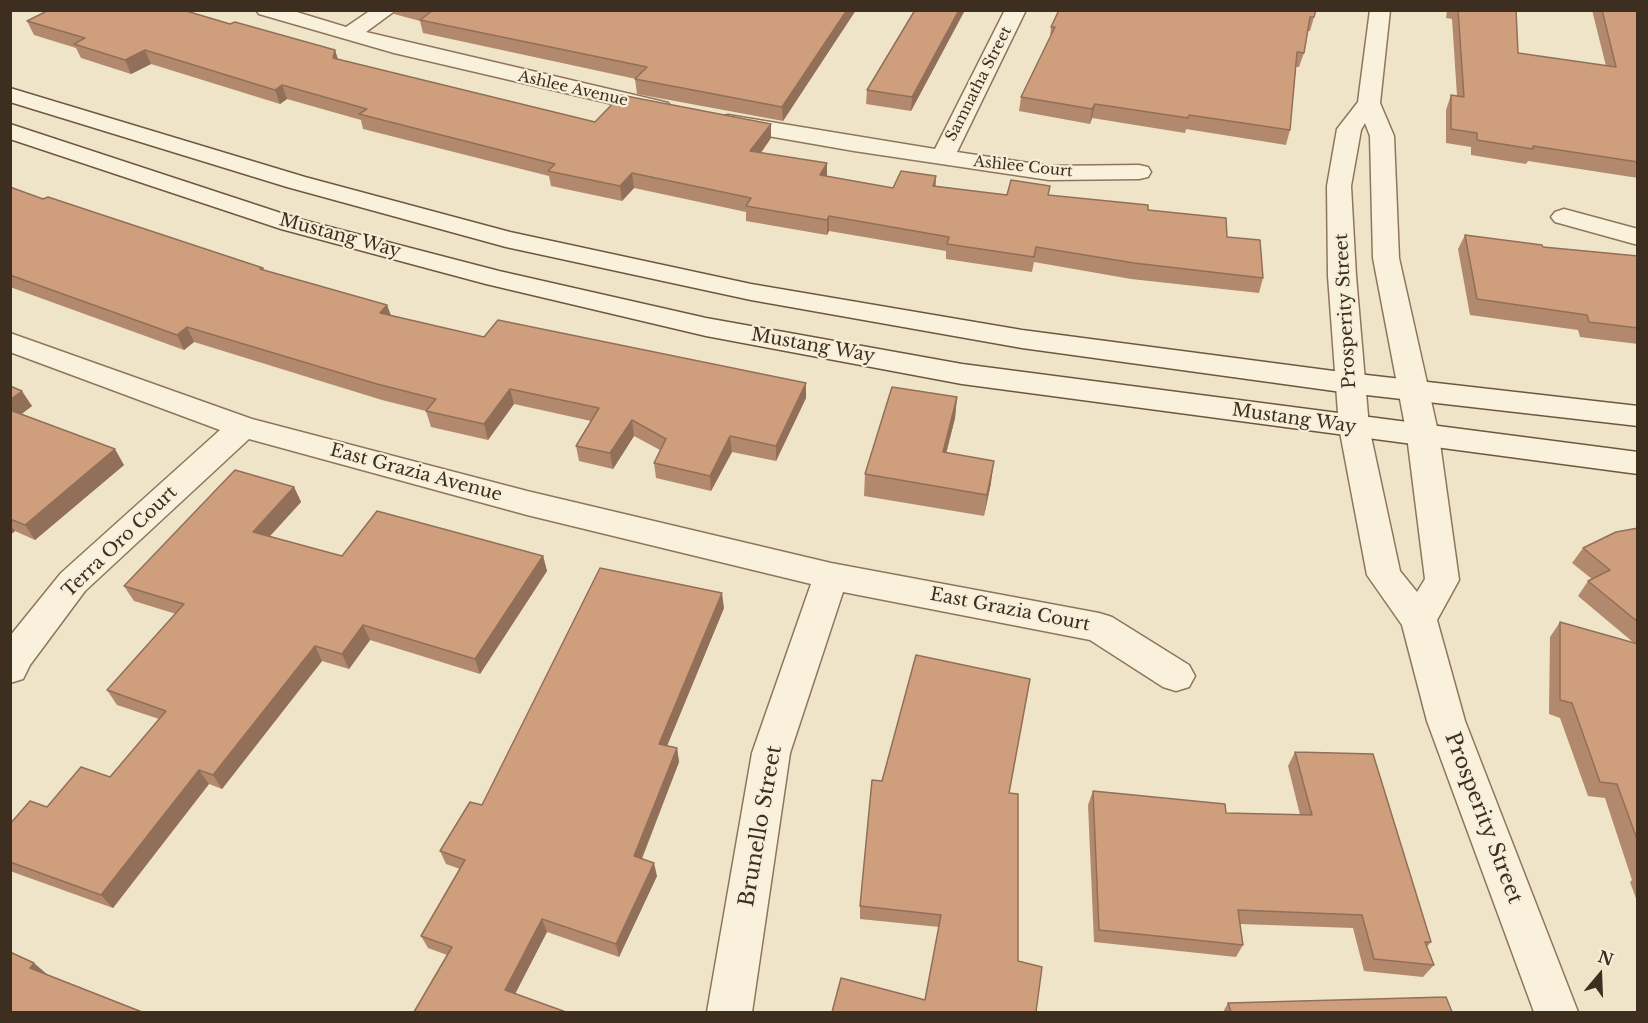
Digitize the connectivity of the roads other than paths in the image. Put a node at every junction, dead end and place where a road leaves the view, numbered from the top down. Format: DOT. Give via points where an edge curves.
graph roads {
  1 [pos="267,10"];
  2 [pos="386,10"];
  3 [pos="1016,10"];
  4 [pos="1380,10"];
  5 [pos="348,35"];
  6 [pos="10,95"];
  7 [pos="1369,103"];
  8 [pos="10,131"];
  9 [pos="942,158"];
  10 [pos="1139,172"];
  11 [pos="1564,217"];
  12 [pos="1638,237"];
  13 [pos="10,342"];
  14 [pos="1349,383"];
  15 [pos="1414,389"];
  16 [pos="1638,416"];
  17 [pos="243,427"];
  18 [pos="1354,427"];
  19 [pos="1423,436"];
  20 [pos="1638,463"];
  21 [pos="831,576"];
  22 [pos="1419,620"];
  23 [pos="10,668"];
  24 [pos="1176,676"];
  25 [pos="729,1012"];
  26 [pos="1556,1012"];
  1 -- 5 [label="street, Ashlee Avenue"];
  2 -- 5 [label="street"];
  3 -- 9 [label="street, Samnatha Street"];
  4 -- 7 [label="street"];
  5 -- 9 [label="street, Ashlee Avenue" via="515,77 694,115"];
  6 -- 14 [label="street" via="296,182 473,230 750,292 1022,339"];
  7 -- 14 [label="street, Prosperity Street" via="1349,129 1339,186"];
  7 -- 15 [label="street" via="1382,136 1386,258"];
  8 -- 18 [label="street, Mustang Way" via="290,224 706,327 962,374"];
  9 -- 10 [label="street, Ashlee Court" via="1049,173"];
  11 -- 12 [label="street"];
  13 -- 17 [label="street, East Grazia Avenue"];
  14 -- 15 [label="street"];
  14 -- 18 [label="street, Prosperity Street"];
  15 -- 16 [label="street"];
  15 -- 19 [label="street"];
  17 -- 21 [label="street, East Grazia Avenue" via="527,503"];
  17 -- 23 [label="street, Terra Oro Court" via="73,582"];
  18 -- 19 [label="street, Mustang Way"];
  18 -- 22 [label="street, Prosperity Street" via="1384,575"];
  19 -- 20 [label="street, Mustang Way"];
  19 -- 22 [label="street" via="1442,580"];
  21 -- 24 [label="street, East Grazia Court" via="1099,627"];
  21 -- 25 [label="street, Brunello Street" via="771,753"];
  22 -- 26 [label="street, Prosperity Street" via="1446,721"];
}
